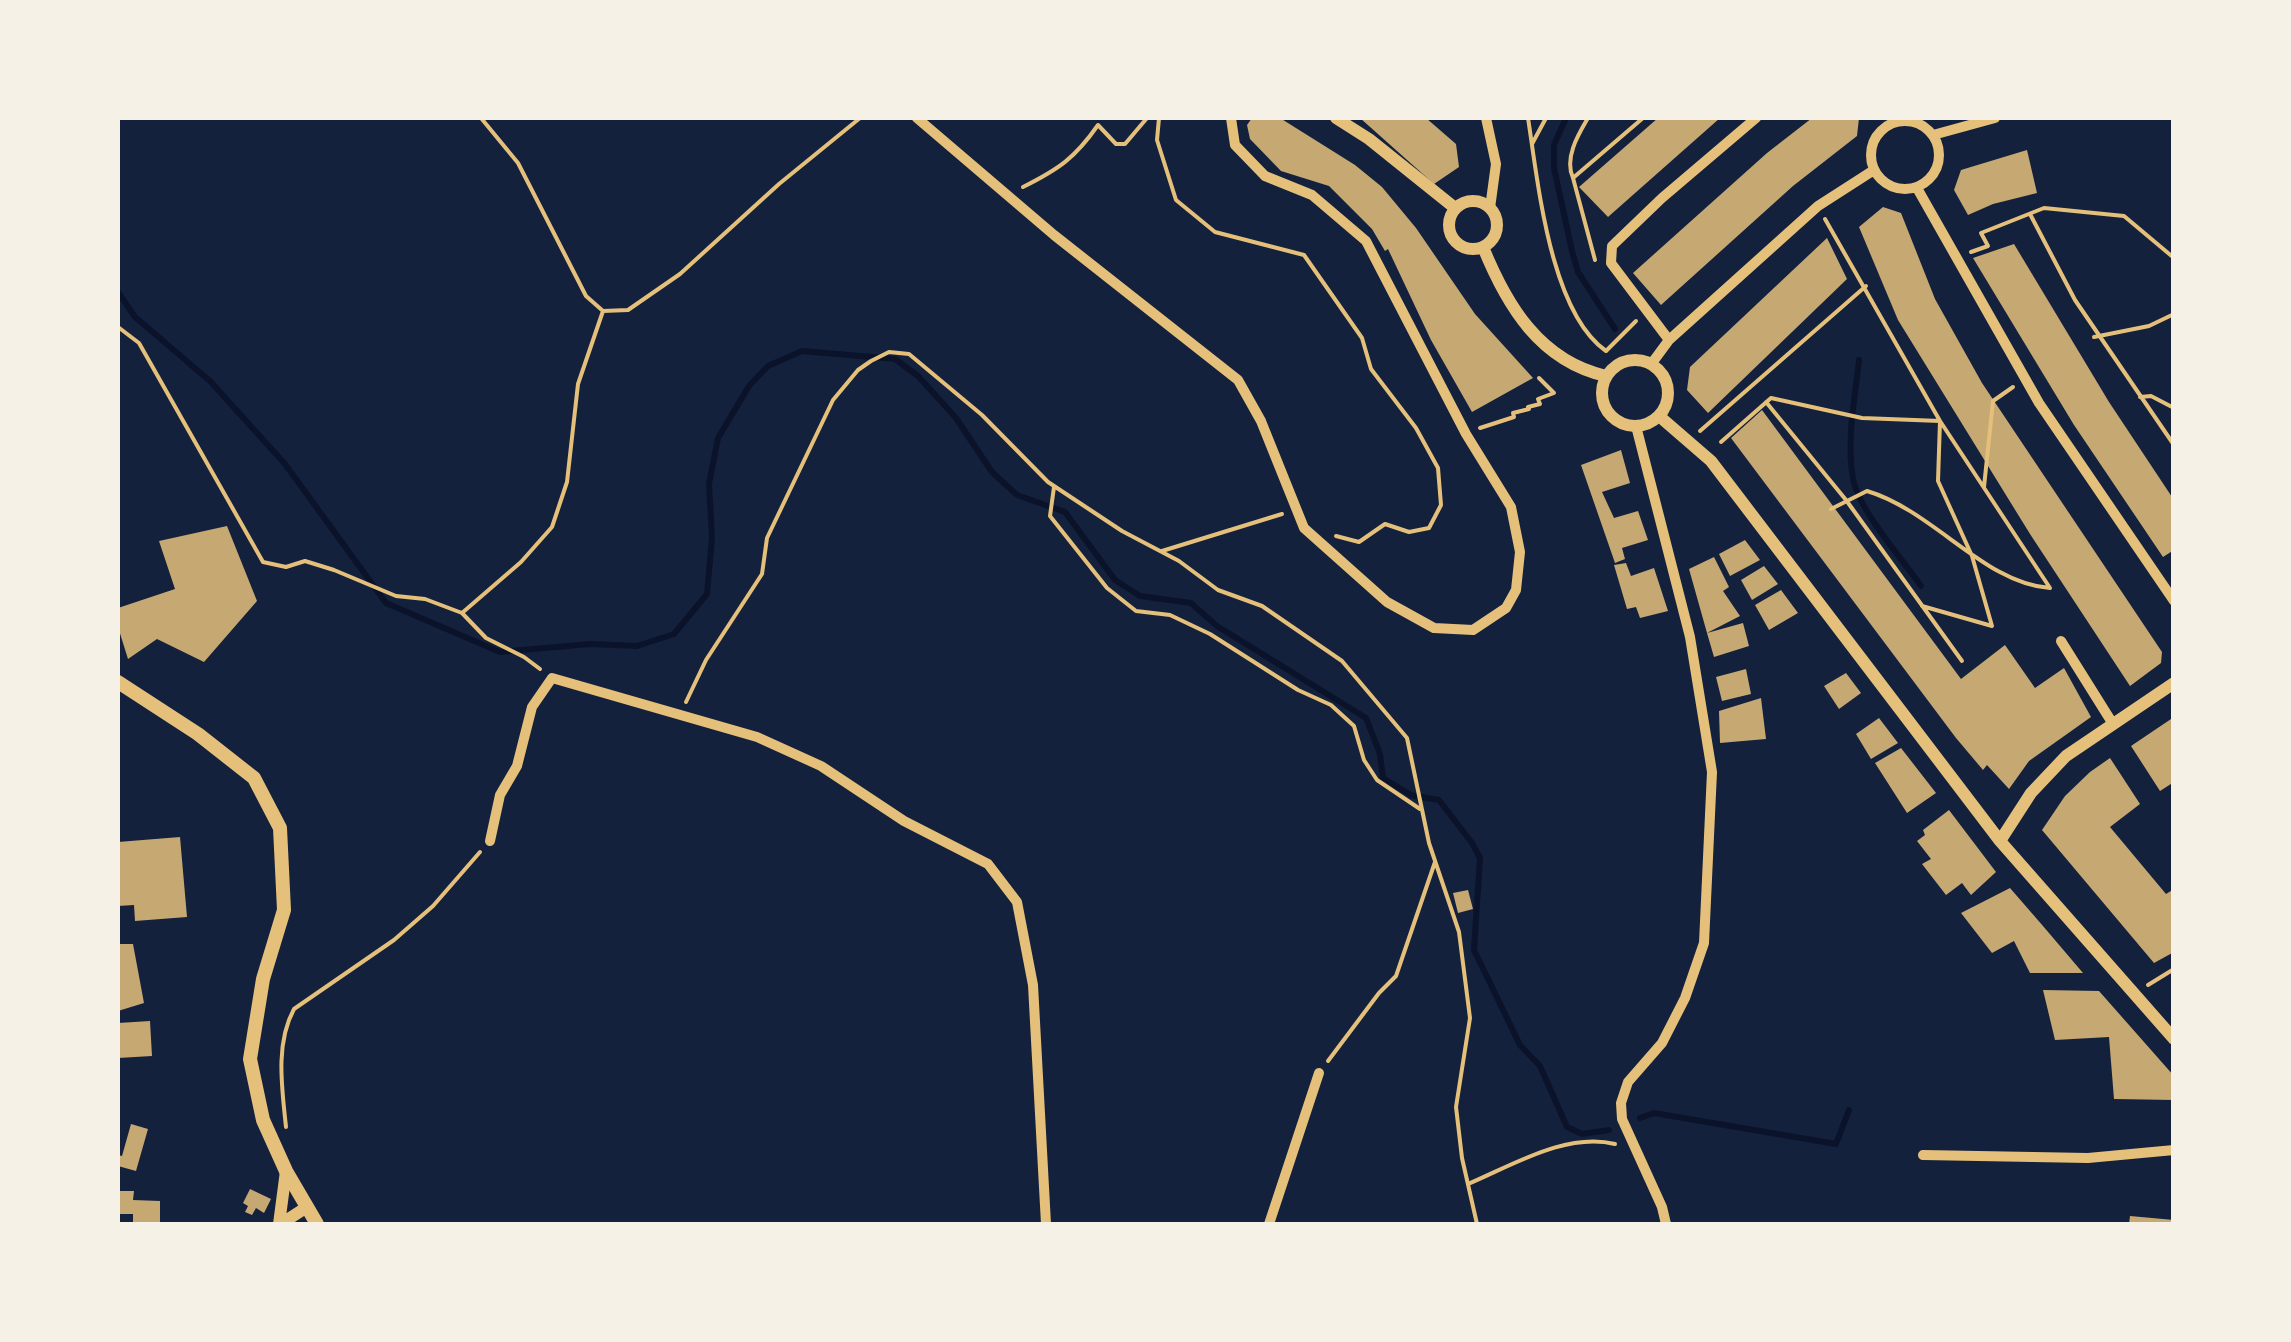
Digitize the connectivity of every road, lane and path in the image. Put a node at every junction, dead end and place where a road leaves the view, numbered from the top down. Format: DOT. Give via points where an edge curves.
graph roads {
  1 [pos="481,118"];
  2 [pos="860,118"];
  3 [pos="917,118"];
  4 [pos="1148,118"];
  5 [pos="1160,118"];
  6 [pos="1231,118"];
  7 [pos="1336,118"];
  8 [pos="1486,118"];
  9 [pos="1528,118"];
  10 [pos="1546,118"];
  11 [pos="1588,118"];
  12 [pos="1643,118"];
  13 [pos="1756,118"];
  14 [pos="1995,118"];
  15 [pos="1895,120"];
  16 [pos="1933,135"];
  17 [pos="1532,144"];
  18 [pos="1874,170"];
  19 [pos="1573,178"];
  20 [pos="1916,188"];
  21 [pos="1002,190"];
  22 [pos="1818,206"];
  23 [pos="1455,208"];
  24 [pos="1490,208"];
  25 [pos="2030,214"];
  26 [pos="1483,248"];
  27 [pos="1956,258"];
  28 [pos="2174,258"];
  29 [pos="1596,262"];
  30 [pos="1866,286"];
  31 [pos="603,311"];
  32 [pos="2174,314"];
  33 [pos="1634,316"];
  34 [pos="118,327"];
  35 [pos="2096,336"];
  36 [pos="1668,340"];
  37 [pos="1652,363"];
  38 [pos="1606,376"];
  39 [pos="1539,378"];
  40 [pos="2024,379"];
  41 [pos="2140,397"];
  42 [pos="1766,402"];
  43 [pos="2174,408"];
  44 [pos="1660,416"];
  45 [pos="1940,421"];
  46 [pos="1636,426"];
  47 [pos="1466,434"];
  48 [pos="1689,440"];
  49 [pos="1722,442"];
  50 [pos="2174,445"];
  51 [pos="1054,486"];
  52 [pos="1984,488"];
  53 [pos="1846,500"];
  54 [pos="1296,509"];
  55 [pos="1830,509"];
  56 [pos="1304,528"];
  57 [pos="1160,551"];
  58 [pos="1972,556"];
  59 [pos="2174,601"];
  60 [pos="1922,606"];
  61 [pos="462,613"];
  62 [pos="2061,641"];
  63 [pos="1962,662"];
  64 [pos="552,678"];
  65 [pos="118,682"];
  66 [pos="2174,683"];
  67 [pos="679,715"];
  68 [pos="2113,724"];
  69 [pos="1420,809"];
  70 [pos="490,841"];
  71 [pos="2000,841"];
  72 [pos="1435,862"];
  73 [pos="2174,968"];
  74 [pos="2134,994"];
  75 [pos="2174,1039"];
  76 [pos="1320,1073"];
  77 [pos="287,1130"];
  78 [pos="1634,1149"];
  79 [pos="2174,1150"];
  80 [pos="1923,1155"];
  81 [pos="286,1171"];
  82 [pos="1468,1184"];
  83 [pos="307,1207"];
  84 [pos="284,1223"];
  85 [pos="317,1224"];
  86 [pos="1046,1224"];
  87 [pos="1269,1224"];
  88 [pos="1478,1224"];
  89 [pos="1666,1224"];
  1 -- 31 [label="path" via="518,163 586,296"];
  2 -- 31 [label="path" via="680,274 628,310"];
  3 -- 21 [label="street"];
  4 -- 21 [label="path" via="1125,144 1116,144 1098,125 1064,166 1024,187"];
  5 -- 56 [label="path" via="1158,140 1176,200 1215,232 1304,255 1438,468 1440,504 1428,528 1409,532 1386,524 1359,542"];
  6 -- 47 [label="street" via="1235,145 1264,176 1312,194 1366,241"];
  7 -- 23 [label="street"];
  8 -- 24 [label="street" via="1496,164"];
  9 -- 17 [label="path"];
  10 -- 17 [label="path"];
  11 -- 19 [label="path" via="1572,149"];
  12 -- 19 [label="path"];
  13 -- 36 [label="street" via="1612,246 1611,263"];
  14 -- 16 [label="street"];
  15 -- 16 [label="street" via="1917,123"];
  15 -- 18 [label="street" via="1874,141"];
  16 -- 20 [label="street" via="1938,166"];
  17 -- 33 [label="path" via="1571,308 1606,351 1637,321"];
  18 -- 20 [label="street" via="1897,189"];
  18 -- 22 [label="street"];
  19 -- 29 [label="path"];
  20 -- 27 [label="street"];
  21 -- 54 [label="street" via="1238,380"];
  22 -- 30 [label="path"];
  22 -- 36 [label="street"];
  23 -- 24 [label="street" via="1469,201"];
  23 -- 26 [label="street" via="1449,222 1455,242"];
  24 -- 26 [label="street" via="1497,230"];
  25 -- 27 [label="path" via="1981,233 1988,246"];
  25 -- 28 [label="path" via="2044,208 2124,216"];
  25 -- 35 [label="path"];
  26 -- 38 [label="street" via="1528,330 1582,371"];
  27 -- 40 [label="street"];
  30 -- 45 [label="path"];
  30 -- 48 [label="path"];
  31 -- 61 [label="path" via="578,384 567,482 552,527"];
  32 -- 35 [label="path" via="2150,326"];
  34 -- 61 [label="path" via="139,343 263,562 286,567 305,561"];
  35 -- 41 [label="path"];
  36 -- 37 [label="street"];
  37 -- 38 [label="street" via="1631,359"];
  37 -- 44 [label="street" via="1669,394"];
  38 -- 46 [label="street" via="1606,410"];
  39 -- 47 [label="path" via="1554,393 1538,399 1540,404"];
  40 -- 52 [label="path" via="1993,400"];
  40 -- 59 [label="street"];
  41 -- 43 [label="path"];
  41 -- 50 [label="path"];
  42 -- 45 [label="path" via="1862,418"];
  42 -- 49 [label="path"];
  42 -- 53 [label="path"];
  44 -- 46 [label="street"];
  44 -- 48 [label="street"];
  45 -- 52 [label="path"];
  45 -- 58 [label="path" via="1938,481"];
  46 -- 78 [label="street" via="1690,637 1712,772 1704,943 1662,1043 1628,1082 1622,1119"];
  47 -- 56 [label="street" via="1511,506 1520,552 1516,590 1506,608 1473,630 1434,628 1387,602"];
  48 -- 71 [label="street"];
  51 -- 57 [label="path"];
  51 -- 67 [label="path" via="909,354 889,352 871,361 833,400 767,538 762,574"];
  51 -- 69 [label="path" via="1050,516 1107,588 1136,611 1184,621 1331,705 1354,726 1377,780"];
  52 -- 58 [label="path" via="2050,588 2025,584"];
  53 -- 55 [label="path"];
  53 -- 58 [label="path" via="1867,492 1889,498"];
  53 -- 60 [label="path"];
  54 -- 56 [label="street"];
  54 -- 57 [label="path"];
  57 -- 69 [label="path" via="1218,590 1262,606 1342,662 1407,738"];
  58 -- 60 [label="path" via="1992,626"];
  60 -- 63 [label="path"];
  61 -- 64 [label="path" via="486,638"];
  62 -- 68 [label="street"];
  64 -- 67 [label="street"];
  64 -- 70 [label="street" via="532,707"];
  65 -- 81 [label="main road" via="254,778 280,828 284,910 263,979 250,1059 263,1120"];
  66 -- 68 [label="street"];
  67 -- 86 [label="street" via="757,737 821,766 904,821 988,864 1017,902 1033,984"];
  68 -- 71 [label="street" via="2066,756"];
  69 -- 72 [label="path"];
  70 -- 77 [label="path" via="394,940 294,1009 284,1026 281,1077"];
  71 -- 74 [label="street"];
  72 -- 76 [label="path" via="1396,976"];
  72 -- 82 [label="path" via="1459,932 1470,1018 1456,1107"];
  73 -- 74 [label="path"];
  74 -- 75 [label="street"];
  76 -- 87 [label="street"];
  78 -- 82 [label="path" via="1600,1140 1570,1143"];
  78 -- 89 [label="street"];
  79 -- 80 [label="street" via="2088,1158"];
  81 -- 83 [label="main road"];
  81 -- 84 [label="street"];
  82 -- 88 [label="path"];
  83 -- 84 [label="street"];
  83 -- 85 [label="main road"];
}
